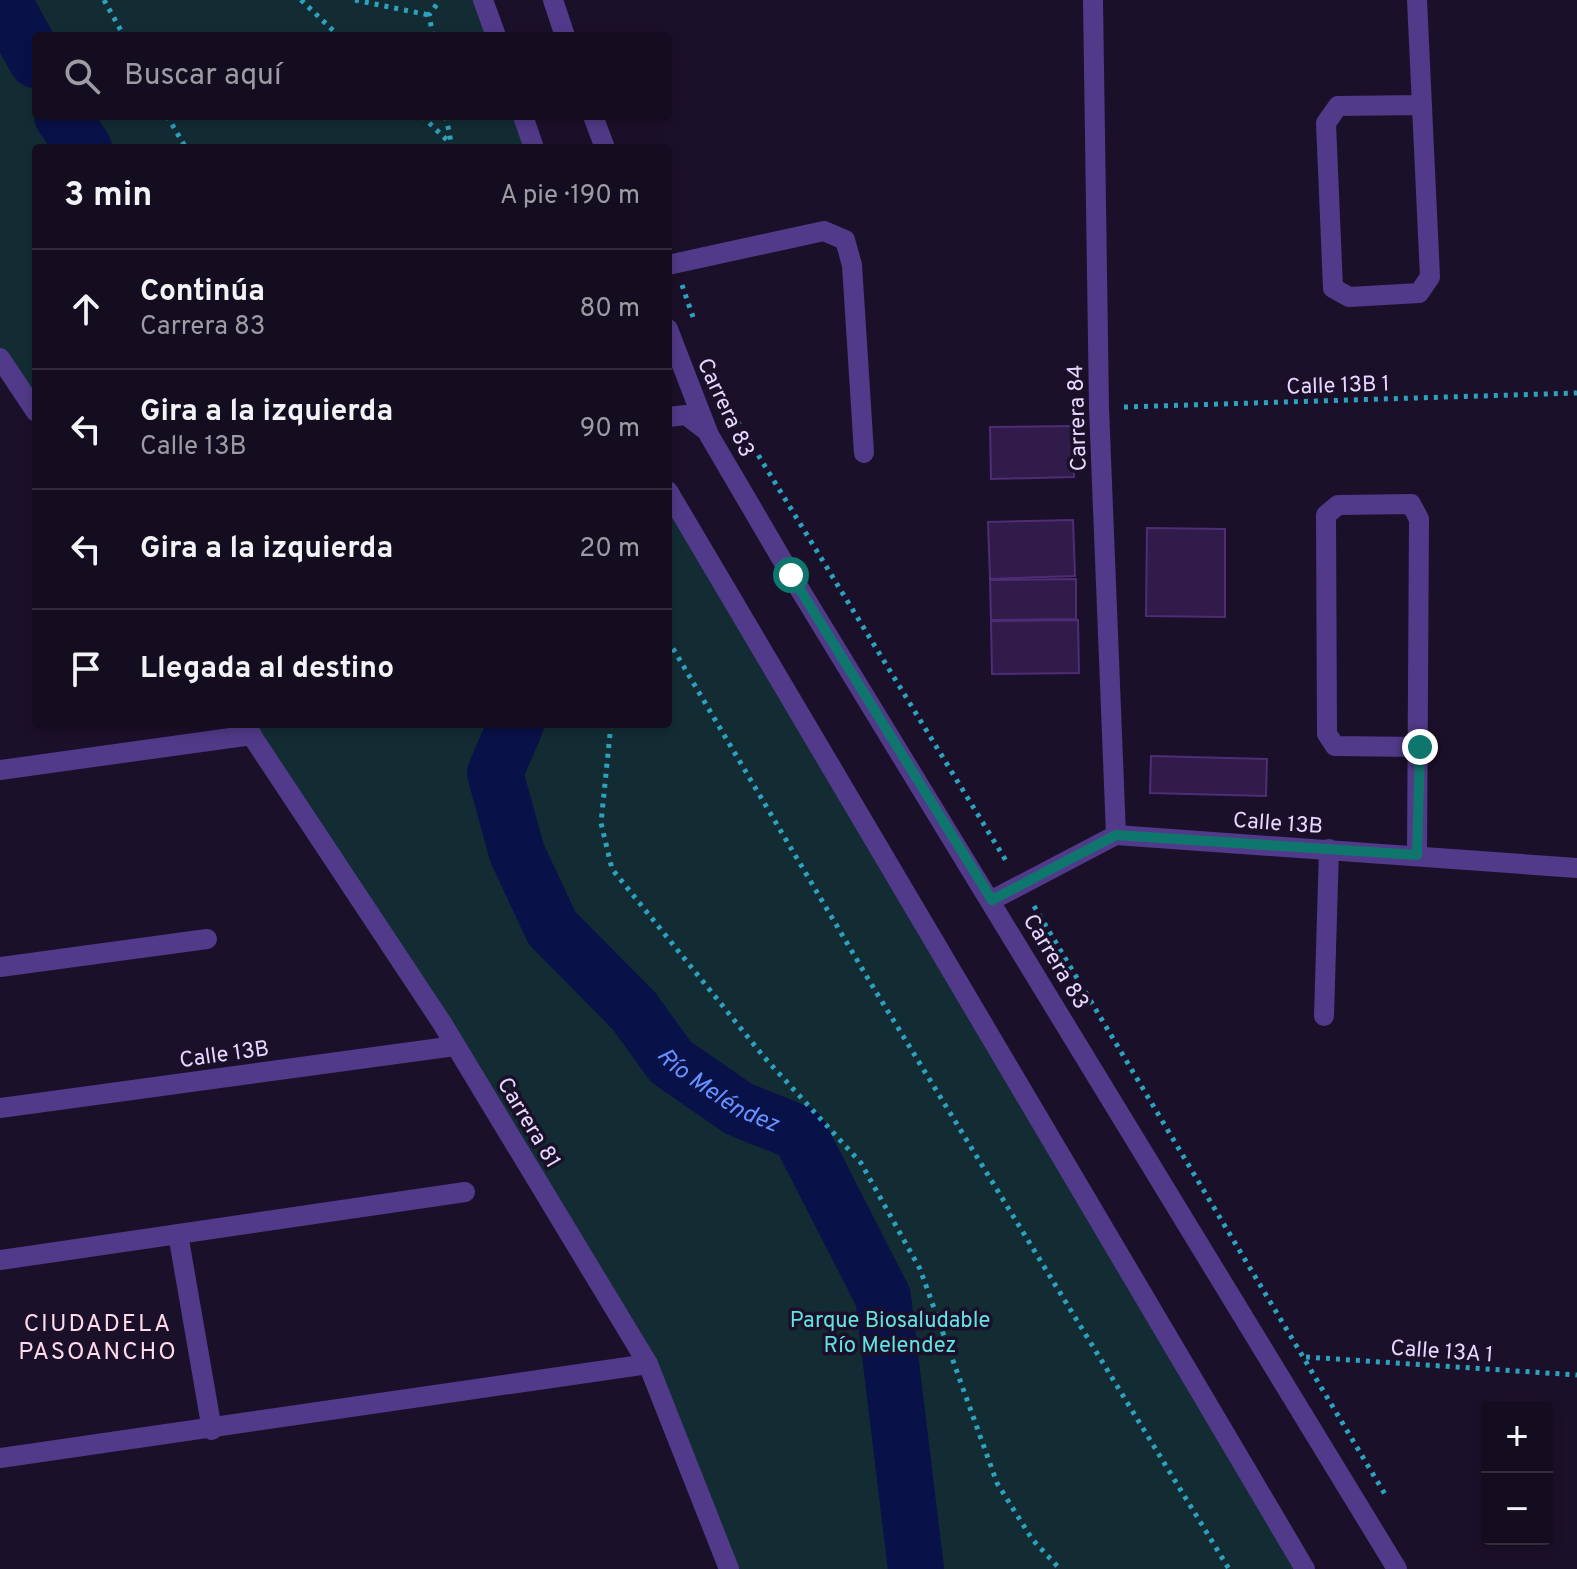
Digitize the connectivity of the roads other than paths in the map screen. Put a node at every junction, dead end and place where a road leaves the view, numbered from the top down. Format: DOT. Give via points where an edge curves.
graph roads {
  1 [pos="483,0"];
  2 [pos="553,0"];
  3 [pos="1093,0"];
  4 [pos="1417,0"];
  5 [pos="495,32"];
  6 [pos="564,32"];
  7 [pos="1421,105"];
  8 [pos="524,120"];
  9 [pos="594,120"];
  10 [pos="533,144"];
  11 [pos="604,144"];
  12 [pos="672,264"];
  13 [pos="672,339"];
  14 [pos="0,358"];
  15 [pos="32,406"];
  16 [pos="672,417"];
  17 [pos="709,435"];
  18 [pos="864,453"];
  19 [pos="672,498"];
  20 [pos="248,730"];
  21 [pos="1420,747"];
  22 [pos="0,770"];
  23 [pos="1116,835"];
  24 [pos="1329,849"];
  25 [pos="1417,855"];
  26 [pos="1577,868"];
  27 [pos="992,900"];
  28 [pos="207,939"];
  29 [pos="0,967"];
  30 [pos="1324,1016"];
  31 [pos="455,1046"];
  32 [pos="0,1108"];
  33 [pos="465,1192"];
  34 [pos="178,1234"];
  35 [pos="0,1260"];
  36 [pos="648,1364"];
  37 [pos="212,1430"];
  38 [pos="0,1458"];
  39 [pos="729,1569"];
  40 [pos="1305,1569"];
  41 [pos="1397,1569"];
  1 -- 5 [label="street"];
  2 -- 6 [label="street"];
  3 -- 23 [label="street, Carrera 84" via="1099,408"];
  4 -- 7 [label="street"];
  7 -- 7 [label="street" via="1338,106 1326,123 1333,288 1349,297 1419,293 1430,277"];
  8 -- 10 [label="street"];
  9 -- 11 [label="street"];
  12 -- 18 [label="street" via="824,231 845,240 852,265"];
  13 -- 17 [label="street, Carrera 83"];
  14 -- 15 [label="street"];
  16 -- 17 [label="street" via="695,419"];
  17 -- 27 [label="street, Carrera 83"];
  19 -- 40 [label="street"];
  20 -- 22 [label="street"];
  20 -- 31 [label="street, Carrera 81"];
  21 -- 21 [label="street" via="1419,519 1411,504 1338,505 1326,515 1327,734 1335,746"];
  21 -- 25 [label="street"];
  23 -- 24 [label="street, Calle 13B"];
  23 -- 27 [label="street"];
  24 -- 25 [label="street, Calle 13B"];
  24 -- 30 [label="street"];
  25 -- 26 [label="street, Calle 13B"];
  27 -- 41 [label="street, Carrera 83"];
  28 -- 29 [label="street"];
  31 -- 32 [label="street, Calle 13B"];
  31 -- 36 [label="street, Carrera 81"];
  33 -- 34 [label="street"];
  34 -- 35 [label="street"];
  34 -- 37 [label="street"];
  36 -- 37 [label="street"];
  36 -- 39 [label="street, Carrera 81"];
  37 -- 38 [label="street"];
}
